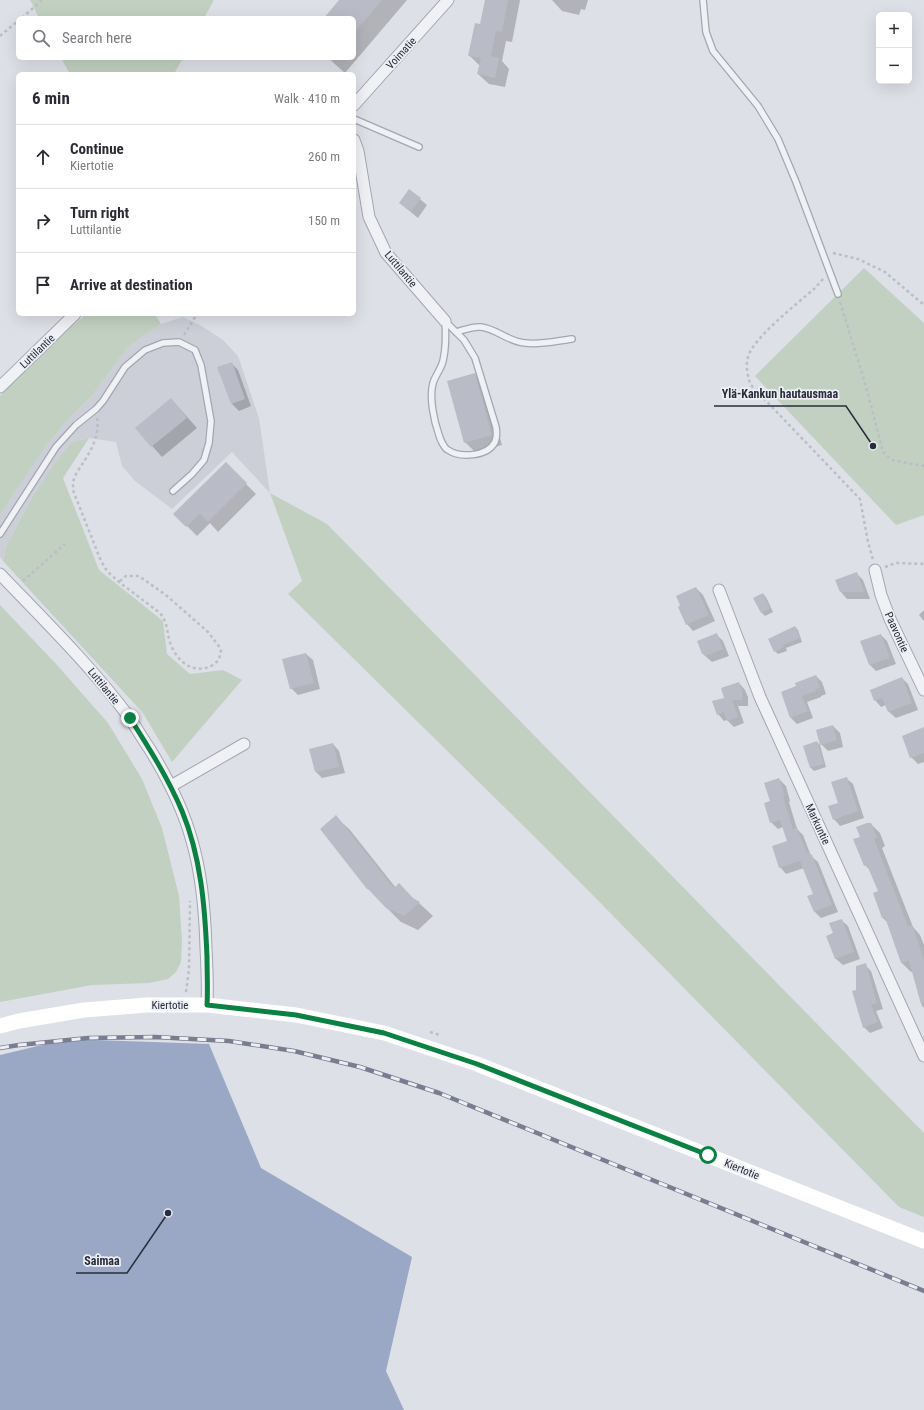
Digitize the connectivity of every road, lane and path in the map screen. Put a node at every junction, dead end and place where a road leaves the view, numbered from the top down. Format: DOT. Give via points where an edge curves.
graph roads {
  1 [pos="42,0"];
  2 [pos="448,0"];
  3 [pos="703,0"];
  4 [pos="24,16"];
  5 [pos="16,24"];
  6 [pos="0,36"];
  7 [pos="356,103"];
  8 [pos="356,120"];
  9 [pos="356,146"];
  10 [pos="419,147"];
  11 [pos="822,250"];
  12 [pos="829,271"];
  13 [pos="838,294"];
  14 [pos="924,305"];
  15 [pos="73,316"];
  16 [pos="196,316"];
  17 [pos="445,321"];
  18 [pos="456,332"];
  19 [pos="572,339"];
  20 [pos="179,342"];
  21 [pos="0,387"];
  22 [pos="96,409"];
  23 [pos="924,466"];
  24 [pos="173,491"];
  25 [pos="0,534"];
  26 [pos="65,544"];
  27 [pos="924,564"];
  28 [pos="875,570"];
  29 [pos="0,574"];
  30 [pos="119,582"];
  31 [pos="14,589"];
  32 [pos="720,590"];
  33 [pos="924,690"];
  34 [pos="244,744"];
  35 [pos="171,786"];
  36 [pos="190,900"];
  37 [pos="186,992"];
  38 [pos="207,1005"];
  39 [pos="0,1026"];
  40 [pos="924,1056"];
  41 [pos="924,1241"];
  1 -- 4 [label="path"];
  2 -- 7 [label="street, Voimatie"];
  3 -- 11 [label="lane" via="706,32 713,51 758,106 778,139"];
  5 -- 6 [label="path"];
  8 -- 10 [label="lane"];
  9 -- 17 [label="street, Luttilantie" via="370,216 386,253"];
  11 -- 12 [label="lane"];
  11 -- 14 [label="path" via="858,259 885,272"];
  12 -- 13 [label="lane"];
  12 -- 28 [label="path" via="814,289 755,342 748,357 747,371 750,384 860,499"];
  13 -- 23 [label="path" via="866,383 883,452 892,460"];
  15 -- 21 [label="street, Luttilantie"];
  16 -- 20 [label="path"];
  17 -- 18 [label="lane"];
  17 -- 18 [label="lane" via="443,361 433,384 431,400 439,435 446,449 457,455 468,456 485,451 494,444 497,437 475,358"];
  18 -- 19 [label="lane" via="479,327 524,343"];
  20 -- 22 [label="lane" via="163,343 145,350 125,367"];
  20 -- 24 [label="lane" via="195,350 201,365 211,421 204,460"];
  22 -- 25 [label="lane" via="76,425 56,447"];
  22 -- 30 [label="path" via="98,423 95,439 76,474 74,493 101,561"];
  26 -- 31 [label="path"];
  27 -- 28 [label="path" via="896,563"];
  28 -- 33 [label="street, Paavontie" via="890,619"];
  29 -- 31 [label="street, Luttilantie"];
  30 -- 30 [label="path" via="126,576 138,576 167,596 208,632 221,649 220,657 214,664 200,669 186,666 171,647 165,620 160,613"];
  31 -- 35 [label="street, Luttilantie" via="89,668 130,718"];
  32 -- 40 [label="street, Markuntie" via="760,697"];
  34 -- 35 [label="street"];
  35 -- 38 [label="street, Luttilantie" via="192,839 199,867 206,923"];
  36 -- 37 [label="path"];
  38 -- 39 [label="street, Kiertotie" via="147,1005 84,1010"];
  38 -- 41 [label="street, Kiertotie" via="296,1015 384,1033 477,1064"];
}
